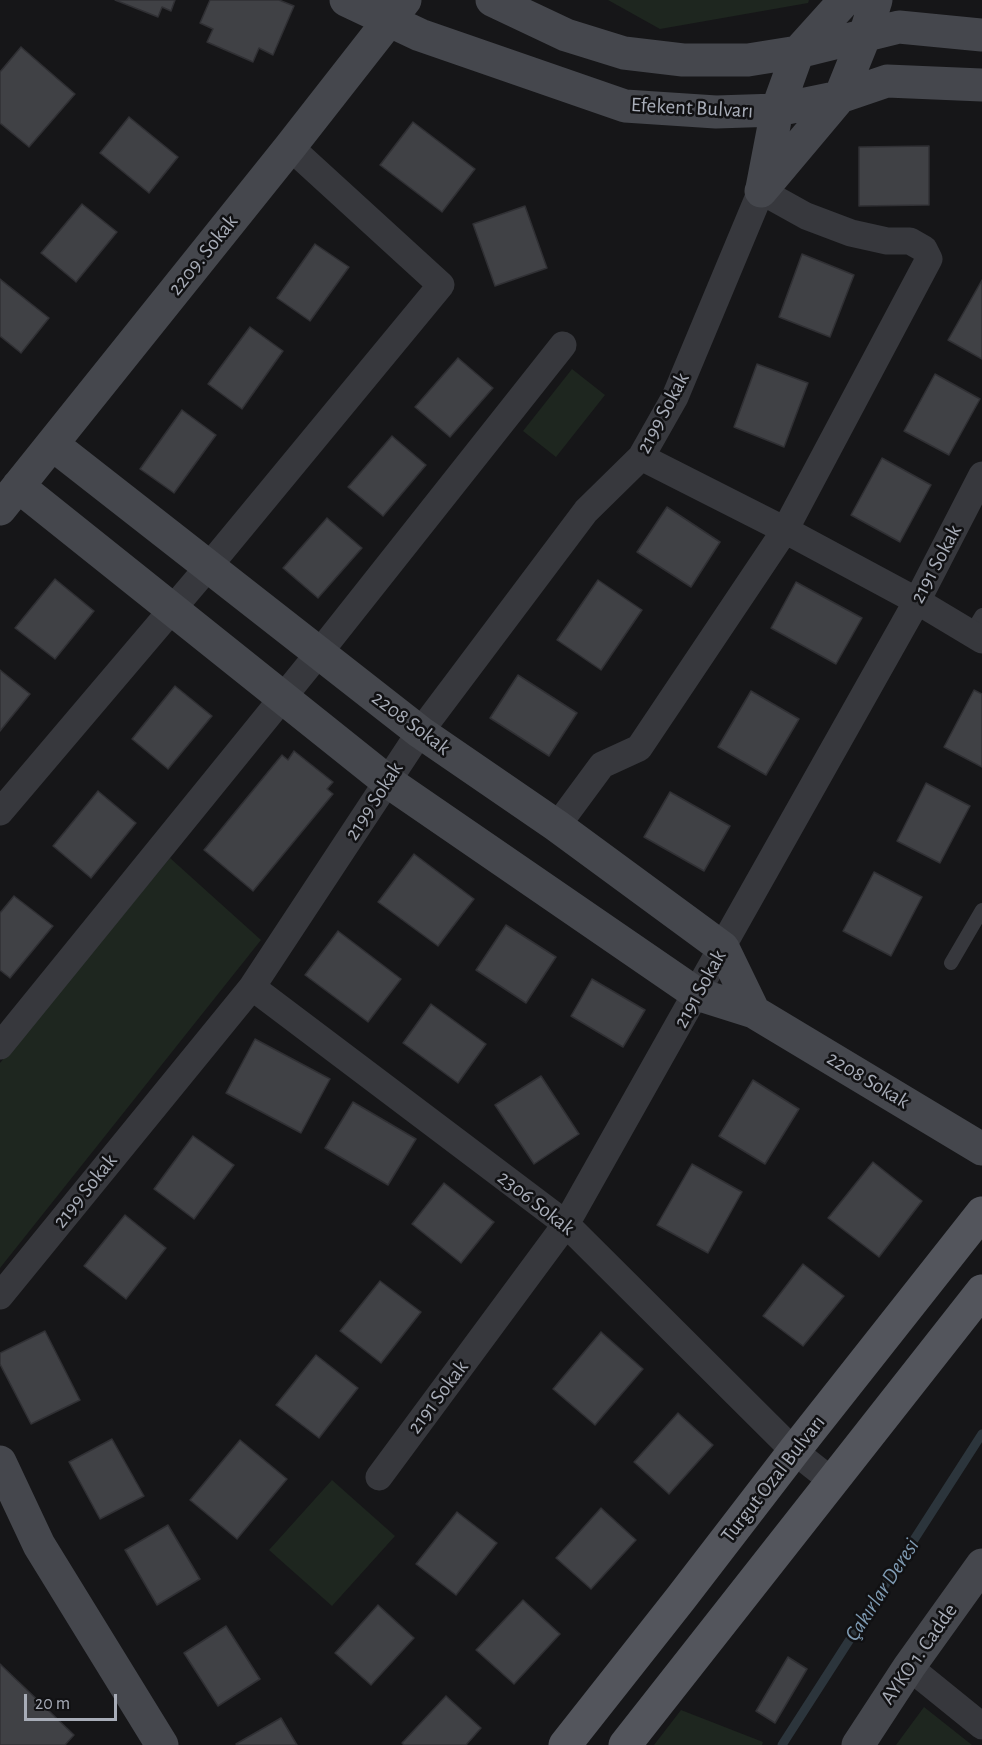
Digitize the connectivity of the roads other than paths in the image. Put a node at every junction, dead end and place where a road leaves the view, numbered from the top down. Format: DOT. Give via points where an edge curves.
graph roads {
  1 [pos="346,0"];
  2 [pos="492,0"];
  3 [pos="845,0"];
  4 [pos="876,0"];
  5 [pos="397,10"];
  6 [pos="982,34"];
  7 [pos="865,35"];
  8 [pos="798,52"];
  9 [pos="982,85"];
  10 [pos="840,97"];
  11 [pos="777,110"];
  12 [pos="290,147"];
  13 [pos="761,191"];
  14 [pos="563,345"];
  15 [pos="52,444"];
  16 [pos="641,457"];
  17 [pos="982,475"];
  18 [pos="9,497"];
  19 [pos="785,530"];
  20 [pos="209,566"];
  21 [pos="917,601"];
  22 [pos="172,609"];
  23 [pos="978,629"];
  24 [pos="319,653"];
  25 [pos="282,698"];
  26 [pos="420,732"];
  27 [pos="387,781"];
  28 [pos="0,812"];
  29 [pos="557,826"];
  30 [pos="982,910"];
  31 [pos="723,948"];
  32 [pos="951,963"];
  33 [pos="252,987"];
  34 [pos="697,994"];
  35 [pos="754,1011"];
  36 [pos="0,1046"];
  37 [pos="982,1149"];
  38 [pos="982,1214"];
  39 [pos="566,1224"];
  40 [pos="982,1291"];
  41 [pos="0,1296"];
  42 [pos="794,1451"];
  43 [pos="0,1462"];
  44 [pos="379,1477"];
  45 [pos="832,1481"];
  46 [pos="982,1565"];
  47 [pos="909,1667"];
  48 [pos="982,1726"];
  49 [pos="162,1745"];
  50 [pos="565,1745"];
  51 [pos="625,1745"];
  52 [pos="858,1745"];
  1 -- 5 [label="street, Efekent Bulvarı"];
  2 -- 8 [label="street" via="566,34 624,53 682,60 748,60"];
  3 -- 8 [label="street"];
  4 -- 7 [label="street"];
  5 -- 11 [label="street, Efekent Bulvarı" via="420,35 626,106 716,112"];
  5 -- 12 [label="street, 2209. Sokak"];
  6 -- 7 [label="street" via="899,27"];
  7 -- 8 [label="street"];
  7 -- 10 [label="street"];
  8 -- 11 [label="street"];
  9 -- 10 [label="street, Efekent Bulvarı" via="887,81"];
  10 -- 11 [label="street, Efekent Bulvarı"];
  10 -- 13 [label="street"];
  11 -- 13 [label="street"];
  12 -- 15 [label="street, 2209. Sokak"];
  12 -- 20 [label="street" via="441,285"];
  13 -- 16 [label="street, 2199 Sokak" via="675,397"];
  13 -- 19 [label="street" via="806,216 851,233 887,241 910,241 924,249 929,259"];
  14 -- 24 [label="street"];
  15 -- 18 [label="street, 2209. Sokak"];
  15 -- 20 [label="street, 2208 Sokak"];
  16 -- 19 [label="street"];
  16 -- 26 [label="street, 2199 Sokak" via="586,511"];
  17 -- 21 [label="street, 2191 Sokak"];
  18 -- 22 [label="street, 2208 Sokak"];
  19 -- 21 [label="street"];
  19 -- 29 [label="street" via="639,748 602,765"];
  20 -- 22 [label="street"];
  20 -- 24 [label="street, 2208 Sokak"];
  21 -- 23 [label="street"];
  21 -- 31 [label="street, 2191 Sokak"];
  22 -- 25 [label="street, 2208 Sokak"];
  22 -- 28 [label="street"];
  24 -- 25 [label="street"];
  24 -- 26 [label="street, 2208 Sokak"];
  25 -- 27 [label="street, 2208 Sokak"];
  25 -- 36 [label="street"];
  26 -- 27 [label="street, 2199 Sokak"];
  26 -- 29 [label="street, 2208 Sokak"];
  27 -- 33 [label="street, 2199 Sokak"];
  27 -- 34 [label="street, 2208 Sokak"];
  29 -- 31 [label="street, 2208 Sokak"];
  30 -- 32 [label="lane"];
  31 -- 34 [label="street, 2191 Sokak"];
  31 -- 35 [label="street, 2208 Sokak"];
  33 -- 39 [label="street, 2306 Sokak"];
  33 -- 41 [label="street, 2199 Sokak"];
  34 -- 35 [label="street, 2208 Sokak"];
  34 -- 39 [label="street, 2191 Sokak"];
  35 -- 37 [label="street, 2208 Sokak"];
  38 -- 42 [label="main road, Turgut Ozal Bulvarı"];
  39 -- 42 [label="street, 2306 Sokak"];
  39 -- 44 [label="street, 2191 Sokak"];
  40 -- 45 [label="main road"];
  42 -- 45 [label="street, 2306 Sokak"];
  42 -- 50 [label="main road, Turgut Ozal Bulvarı"];
  43 -- 49 [label="street" via="39,1545"];
  45 -- 51 [label="main road"];
  46 -- 47 [label="street, AYKO 1. Cadde"];
  47 -- 48 [label="street"];
  47 -- 52 [label="street, AYKO 1. Cadde"];
}
